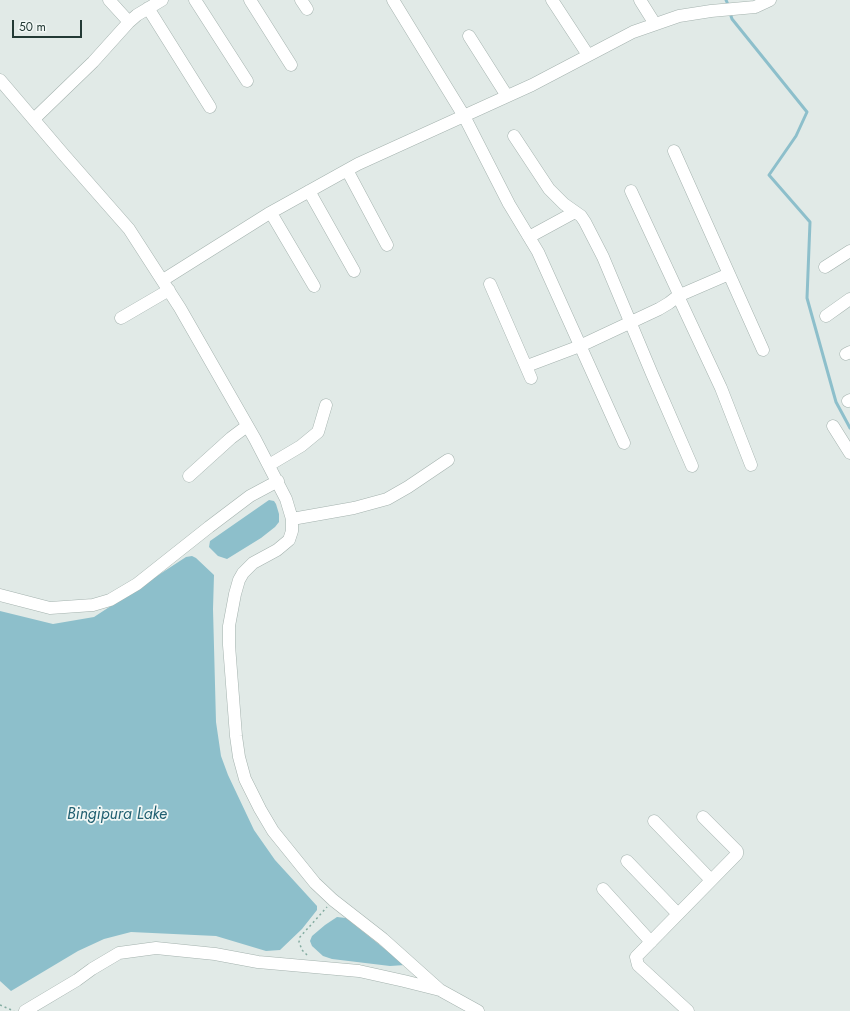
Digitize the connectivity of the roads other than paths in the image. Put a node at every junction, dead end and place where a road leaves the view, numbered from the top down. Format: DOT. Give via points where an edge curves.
graph roads {
  1 [pos="109,0"];
  2 [pos="162,0"];
  3 [pos="195,0"];
  4 [pos="250,0"];
  5 [pos="393,0"];
  6 [pos="552,0"];
  7 [pos="640,0"];
  8 [pos="770,0"];
  9 [pos="148,8"];
  10 [pos="129,22"];
  11 [pos="655,24"];
  12 [pos="470,36"];
  13 [pos="588,56"];
  14 [pos="291,65"];
  15 [pos="0,80"];
  16 [pos="248,81"];
  17 [pos="507,96"];
  18 [pos="210,107"];
  19 [pos="464,116"];
  20 [pos="34,119"];
  21 [pos="514,136"];
  22 [pos="674,151"];
  23 [pos="347,170"];
  24 [pos="309,191"];
  25 [pos="631,191"];
  26 [pos="575,212"];
  27 [pos="271,213"];
  28 [pos="529,237"];
  29 [pos="387,245"];
  30 [pos="850,251"];
  31 [pos="825,267"];
  32 [pos="354,271"];
  33 [pos="729,274"];
  34 [pos="490,284"];
  35 [pos="166,285"];
  36 [pos="314,286"];
  37 [pos="678,296"];
  38 [pos="850,300"];
  39 [pos="826,316"];
  40 [pos="121,318"];
  41 [pos="630,322"];
  42 [pos="580,346"];
  43 [pos="762,350"];
  44 [pos="526,366"];
  45 [pos="531,378"];
  46 [pos="326,405"];
  47 [pos="247,426"];
  48 [pos="833,426"];
  49 [pos="624,442"];
  50 [pos="850,453"];
  51 [pos="448,460"];
  52 [pos="269,465"];
  53 [pos="751,465"];
  54 [pos="692,466"];
  55 [pos="189,476"];
  56 [pos="278,481"];
  57 [pos="292,519"];
  58 [pos="0,595"];
  59 [pos="704,817"];
  60 [pos="654,821"];
  61 [pos="627,861"];
  62 [pos="711,880"];
  63 [pos="603,889"];
  64 [pos="678,914"];
  65 [pos="651,942"];
  66 [pos="440,990"];
  67 [pos="25,1011"];
  68 [pos="478,1011"];
  69 [pos="688,1011"];
  1 -- 10 [label="street"];
  2 -- 9 [label="street"];
  3 -- 16 [label="street"];
  4 -- 14 [label="street"];
  5 -- 19 [label="street"];
  6 -- 13 [label="street"];
  7 -- 11 [label="street"];
  8 -- 11 [label="street" via="755,7 679,16"];
  9 -- 10 [label="street"];
  9 -- 18 [label="street"];
  10 -- 20 [label="street" via="93,62"];
  11 -- 13 [label="street" via="633,32"];
  12 -- 17 [label="street"];
  13 -- 17 [label="street"];
  15 -- 20 [label="street"];
  17 -- 19 [label="street"];
  19 -- 23 [label="street"];
  19 -- 28 [label="street" via="509,204"];
  20 -- 35 [label="street" via="129,229"];
  21 -- 26 [label="street" via="549,189"];
  22 -- 33 [label="street"];
  23 -- 24 [label="street"];
  23 -- 29 [label="street"];
  24 -- 27 [label="street"];
  24 -- 32 [label="street"];
  25 -- 37 [label="street"];
  26 -- 28 [label="street"];
  26 -- 41 [label="street" via="585,222 603,257"];
  27 -- 35 [label="street"];
  27 -- 36 [label="street"];
  28 -- 42 [label="street"];
  30 -- 31 [label="street"];
  33 -- 37 [label="street"];
  33 -- 43 [label="street"];
  34 -- 44 [label="street"];
  35 -- 40 [label="street"];
  35 -- 47 [label="street"];
  37 -- 41 [label="street" via="659,309"];
  37 -- 53 [label="street" via="721,388"];
  38 -- 39 [label="street"];
  41 -- 42 [label="street"];
  41 -- 54 [label="street"];
  42 -- 44 [label="street"];
  42 -- 49 [label="street"];
  44 -- 45 [label="street"];
  46 -- 52 [label="street" via="318,432 301,446"];
  47 -- 52 [label="street"];
  47 -- 55 [label="street"];
  48 -- 50 [label="street"];
  51 -- 57 [label="street" via="387,499 354,508"];
  52 -- 56 [label="street"];
  56 -- 57 [label="street"];
  56 -- 58 [label="street" via="250,496 137,584 110,600 93,605 50,608"];
  57 -- 66 [label="street" via="289,540 248,567 239,580 229,626 236,736 245,779 266,820 315,883 383,938"];
  59 -- 62 [label="street" via="737,851 736,856"];
  60 -- 62 [label="street"];
  61 -- 64 [label="street"];
  62 -- 64 [label="street"];
  63 -- 65 [label="street"];
  64 -- 65 [label="street"];
  65 -- 69 [label="street" via="636,957 638,965"];
  66 -- 67 [label="street" via="359,971 258,962 215,954 156,948 119,953"];
  66 -- 68 [label="street"];
}
